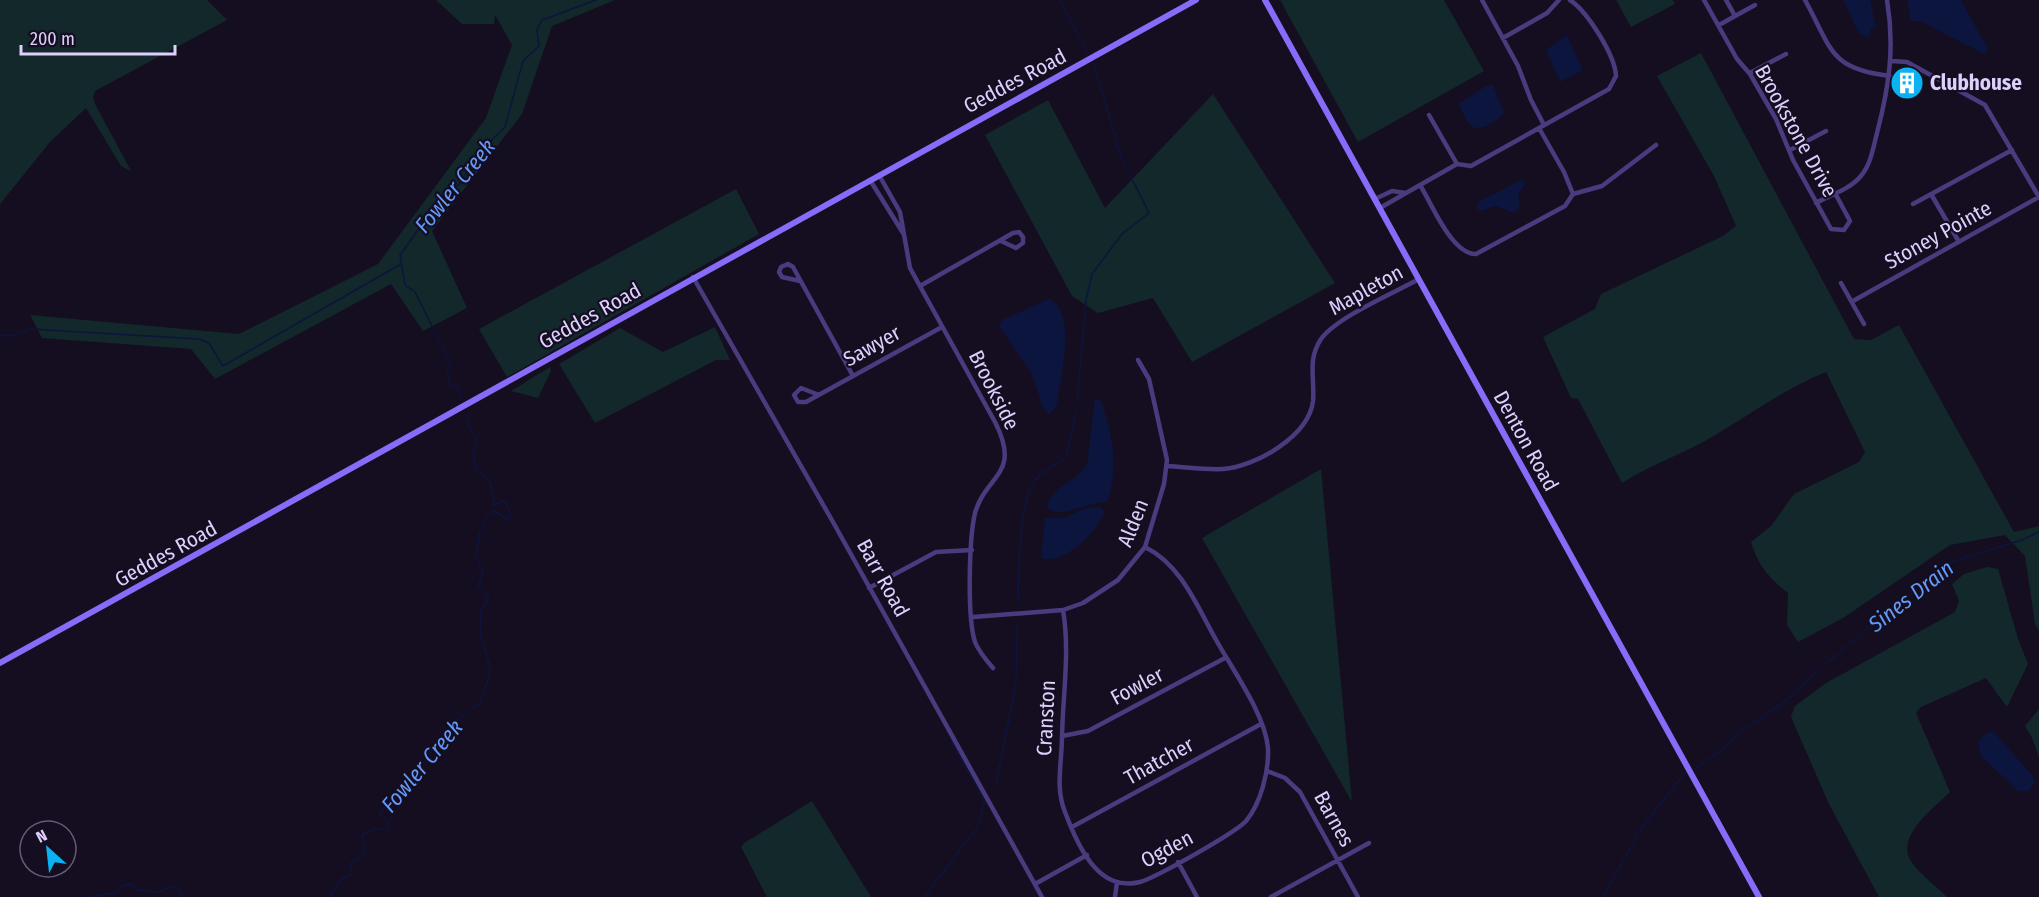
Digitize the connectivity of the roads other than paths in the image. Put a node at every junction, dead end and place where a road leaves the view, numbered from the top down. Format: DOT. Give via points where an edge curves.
graph roads {
  1 [pos="1196,0"];
  2 [pos="1266,0"];
  3 [pos="1482,0"];
  4 [pos="1559,0"];
  5 [pos="1570,0"];
  6 [pos="1704,0"];
  7 [pos="1726,0"];
  8 [pos="1805,0"];
  9 [pos="1887,0"];
  10 [pos="1755,5"];
  11 [pos="1735,16"];
  12 [pos="1719,25"];
  13 [pos="1503,38"];
  14 [pos="1785,54"];
  15 [pos="1892,61"];
  16 [pos="1763,66"];
  17 [pos="1750,74"];
  18 [pos="1890,76"];
  19 [pos="1429,115"];
  20 [pos="1542,127"];
  21 [pos="1826,130"];
  22 [pos="1805,142"];
  23 [pos="1656,145"];
  24 [pos="1790,150"];
  25 [pos="2012,150"];
  26 [pos="1457,164"];
  27 [pos="879,175"];
  28 [pos="870,180"];
  29 [pos="1420,185"];
  30 [pos="1406,193"];
  31 [pos="1835,193"];
  32 [pos="1573,194"];
  33 [pos="1931,194"];
  34 [pos="2039,197"];
  35 [pos="1375,199"];
  36 [pos="1816,203"];
  37 [pos="1913,204"];
  38 [pos="1380,208"];
  39 [pos="903,233"];
  40 [pos="1001,241"];
  41 [pos="1959,242"];
  42 [pos="693,277"];
  43 [pos="1419,279"];
  44 [pos="800,281"];
  45 [pos="1841,282"];
  46 [pos="920,286"];
  47 [pos="1852,302"];
  48 [pos="1864,324"];
  49 [pos="942,327"];
  50 [pos="1138,360"];
  51 [pos="853,376"];
  52 [pos="819,395"];
  53 [pos="1167,466"];
  54 [pos="1145,547"];
  55 [pos="972,550"];
  56 [pos="869,588"];
  57 [pos="1063,610"];
  58 [pos="973,617"];
  59 [pos="1225,658"];
  60 [pos="0,663"];
  61 [pos="993,668"];
  62 [pos="1261,724"];
  63 [pos="1062,736"];
  64 [pos="1267,771"];
  65 [pos="1072,827"];
  66 [pos="1369,843"];
  67 [pos="1088,855"];
  68 [pos="1338,860"];
  69 [pos="1178,862"];
  70 [pos="1117,882"];
  71 [pos="1035,884"];
  72 [pos="1042,897"];
  73 [pos="1115,897"];
  74 [pos="1197,897"];
  75 [pos="1271,897"];
  76 [pos="1358,897"];
  77 [pos="1760,897"];
  1 -- 27 [label="main road, Geddes Road"];
  2 -- 35 [label="main road, Denton Road"];
  3 -- 13 [label="street"];
  4 -- 13 [label="street" via="1547,13"];
  5 -- 20 [label="street" via="1588,18 1616,76 1605,92"];
  6 -- 12 [label="street, Brookstone Drive"];
  7 -- 11 [label="street"];
  8 -- 18 [label="street" via="1840,62 1860,72"];
  9 -- 15 [label="street"];
  10 -- 11 [label="street"];
  11 -- 12 [label="street"];
  12 -- 17 [label="street, Brookstone Drive"];
  13 -- 20 [label="street"];
  14 -- 16 [label="street"];
  15 -- 18 [label="street"];
  15 -- 25 [label="street" via="1907,63 1980,101 1992,113"];
  16 -- 17 [label="street"];
  16 -- 22 [label="street"];
  17 -- 24 [label="street, Brookstone Drive"];
  18 -- 31 [label="street" via="1869,162 1859,178"];
  19 -- 26 [label="street"];
  20 -- 26 [label="street" via="1471,166"];
  20 -- 32 [label="street"];
  21 -- 22 [label="street"];
  22 -- 24 [label="street"];
  23 -- 32 [label="street" via="1602,186"];
  24 -- 36 [label="street, Brookstone Drive"];
  25 -- 33 [label="street"];
  25 -- 34 [label="street"];
  26 -- 29 [label="street"];
  27 -- 28 [label="main road, Geddes Road"];
  27 -- 39 [label="street, Brookside" via="900,212"];
  28 -- 39 [label="street, Brookside"];
  28 -- 42 [label="main road, Geddes Road"];
  29 -- 30 [label="street"];
  29 -- 32 [label="street" via="1455,244 1472,255 1565,206"];
  30 -- 35 [label="street" via="1392,191"];
  30 -- 38 [label="street"];
  31 -- 36 [label="street"];
  31 -- 36 [label="street, Brookstone Drive" via="1850,221 1844,230 1831,229"];
  33 -- 37 [label="street"];
  33 -- 41 [label="street"];
  34 -- 41 [label="street, Stoney Pointe"];
  35 -- 38 [label="main road, Denton Road"];
  38 -- 43 [label="main road, Denton Road"];
  39 -- 46 [label="street, Brookside" via="907,262"];
  40 -- 40 [label="street" via="1016,232 1023,237 1023,243 1016,248"];
  40 -- 46 [label="street"];
  41 -- 47 [label="street, Stoney Pointe"];
  42 -- 56 [label="street, Barr Road"];
  42 -- 60 [label="main road, Geddes Road"];
  43 -- 53 [label="street, Mapleton" via="1338,324 1322,338 1312,362 1313,404 1295,436 1251,462 1233,467"];
  43 -- 77 [label="main road, Denton Road"];
  44 -- 44 [label="street" via="791,265 781,267 782,277"];
  44 -- 51 [label="street"];
  45 -- 47 [label="street"];
  46 -- 49 [label="street, Brookside"];
  47 -- 48 [label="street"];
  49 -- 51 [label="street, Sawyer"];
  49 -- 55 [label="street, Brookside" via="1004,441 1000,475 976,512"];
  50 -- 53 [label="street, Alden" via="1149,379"];
  51 -- 52 [label="street, Sawyer"];
  52 -- 52 [label="street, Sawyer" via="802,403 794,395 801,388"];
  53 -- 54 [label="street, Alden"];
  54 -- 57 [label="street, Alden" via="1126,572 1104,591"];
  54 -- 59 [label="street" via="1165,558 1176,570"];
  55 -- 56 [label="street" via="936,552"];
  55 -- 58 [label="street, Brookside"];
  56 -- 71 [label="street, Barr Road"];
  57 -- 58 [label="street, Alden"];
  57 -- 63 [label="street, Cranston" via="1066,659"];
  58 -- 61 [label="street, Brookside" via="977,646"];
  59 -- 62 [label="street"];
  59 -- 63 [label="street, Fowler" via="1088,731"];
  62 -- 64 [label="street" via="1267,746"];
  62 -- 65 [label="street, Thatcher"];
  63 -- 65 [label="street, Cranston" via="1060,794"];
  64 -- 68 [label="street, Barnes" via="1297,788"];
  64 -- 69 [label="street, Ogden" via="1254,810 1245,822"];
  65 -- 67 [label="street"];
  66 -- 68 [label="street"];
  67 -- 70 [label="street" via="1101,874"];
  67 -- 71 [label="street"];
  68 -- 75 [label="street"];
  68 -- 76 [label="street, Barnes"];
  69 -- 70 [label="street, Ogden" via="1142,882"];
  69 -- 74 [label="street"];
  70 -- 73 [label="street"];
  71 -- 72 [label="street, Barr Road"];
}
